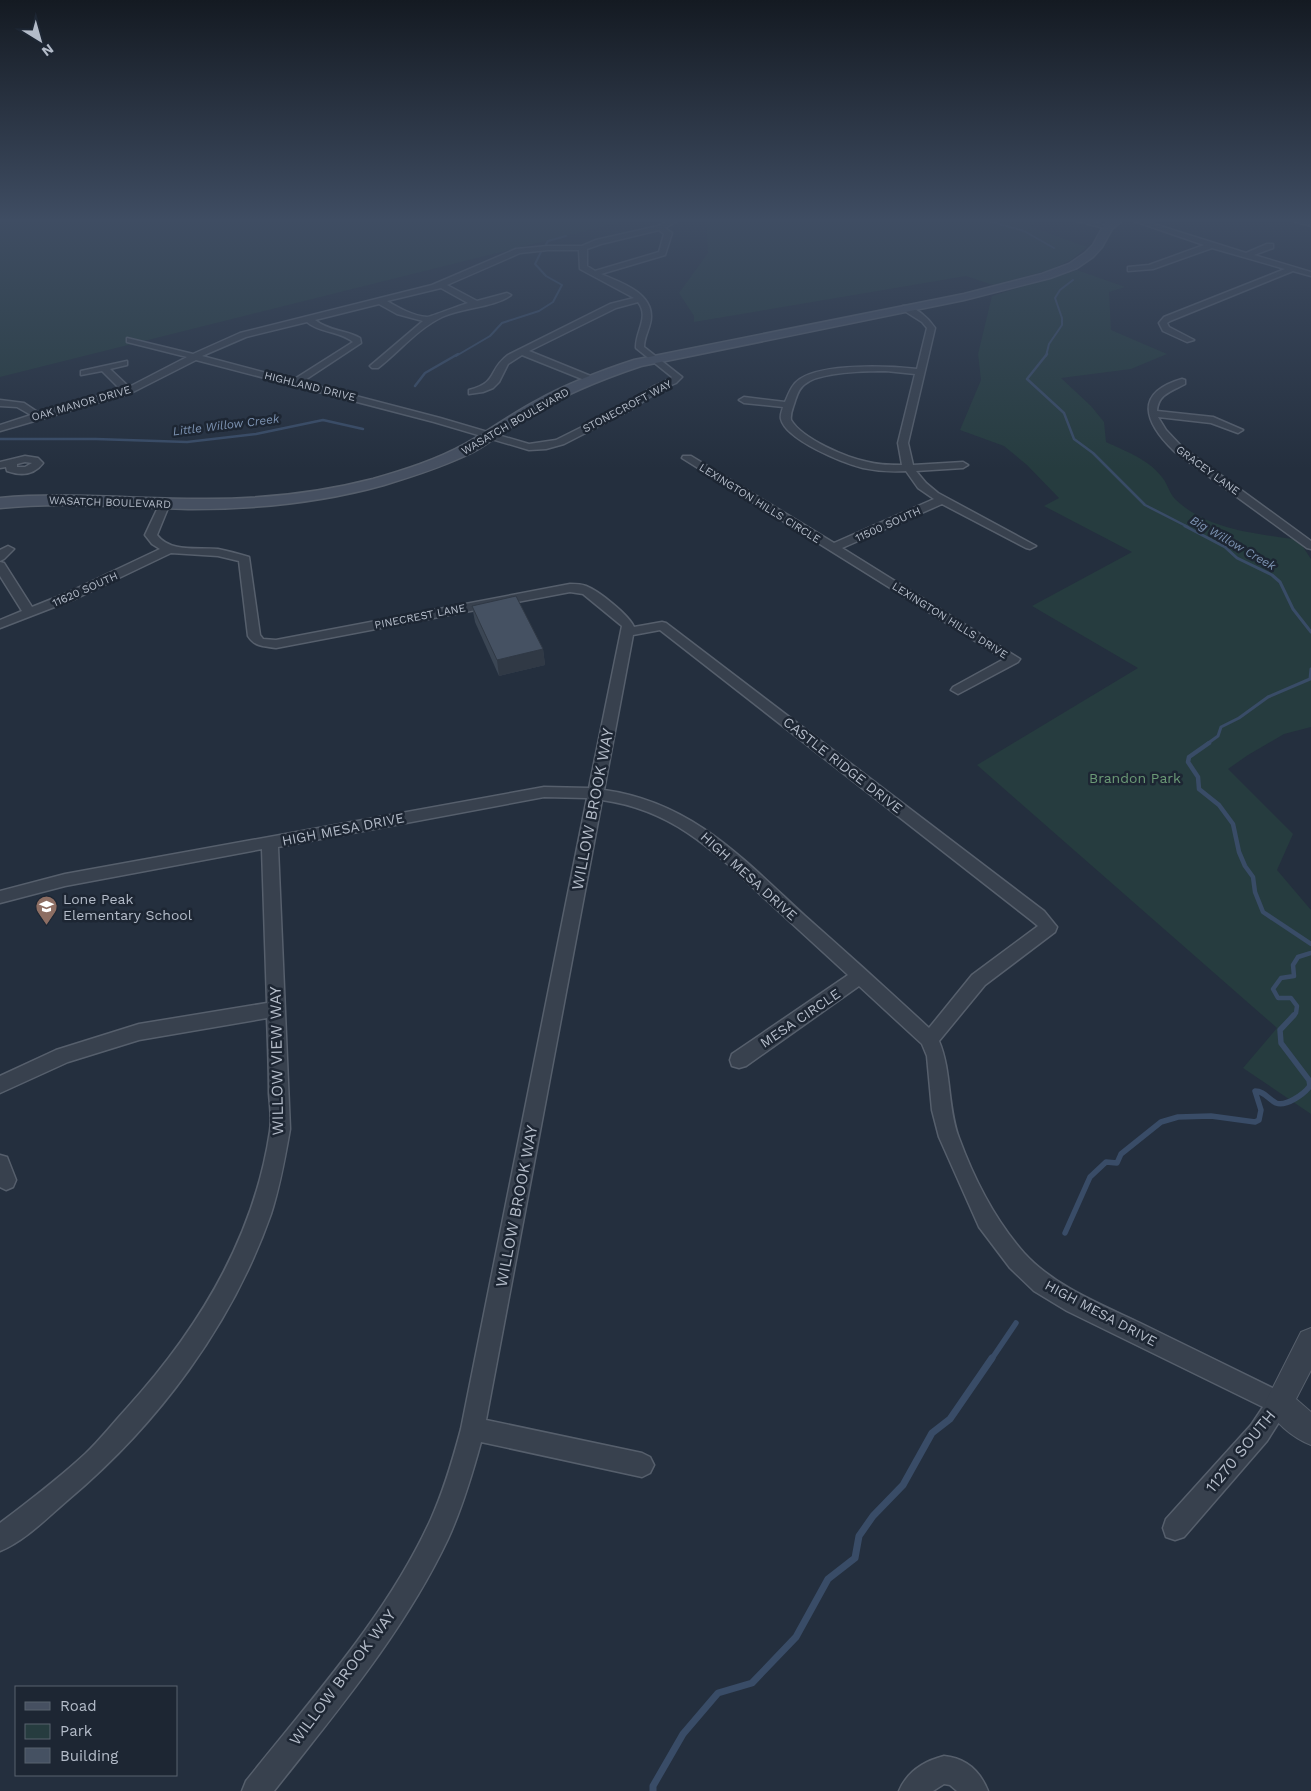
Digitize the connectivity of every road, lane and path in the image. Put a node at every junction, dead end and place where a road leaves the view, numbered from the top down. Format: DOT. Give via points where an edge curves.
graph roads {
  1 [pos="374,303"];
  2 [pos="383,303"];
  3 [pos="473,303"];
  4 [pos="484,303"];
  5 [pos="625,303"];
  6 [pos="642,303"];
  7 [pos="933,303"];
  8 [pos="1208,303"];
  9 [pos="477,305"];
  10 [pos="906,308"];
  11 [pos="309,319"];
  12 [pos="430,320"];
  13 [pos="130,340"];
  14 [pos="1190,340"];
  15 [pos="522,352"];
  16 [pos="197,357"];
  17 [pos="653,359"];
  18 [pos="124,363"];
  19 [pos="374,366"];
  20 [pos="104,368"];
  21 [pos="921,372"];
  22 [pos="84,373"];
  23 [pos="590,379"];
  24 [pos="296,382"];
  25 [pos="1182,382"];
  26 [pos="128,391"];
  27 [pos="472,392"];
  28 [pos="744,400"];
  29 [pos="0,403"];
  30 [pos="789,405"];
  31 [pos="1153,412"];
  32 [pos="37,416"];
  33 [pos="0,428"];
  34 [pos="1238,430"];
  35 [pos="490,436"];
  36 [pos="687,458"];
  37 [pos="12,464"];
  38 [pos="0,465"];
  39 [pos="963,465"];
  40 [pos="910,467"];
  41 [pos="942,500"];
  42 [pos="165,503"];
  43 [pos="0,504"];
  44 [pos="1030,546"];
  45 [pos="1311,546"];
  46 [pos="833,548"];
  47 [pos="169,549"];
  48 [pos="0,566"];
  49 [pos="29,613"];
  50 [pos="0,624"];
  51 [pos="628,632"];
  52 [pos="958,690"];
  53 [pos="596,793"];
  54 [pos="270,842"];
  55 [pos="0,897"];
  56 [pos="860,976"];
  57 [pos="276,1009"];
  58 [pos="929,1040"];
  59 [pos="739,1060"];
  60 [pos="0,1085"];
  61 [pos="1311,1342"];
  62 [pos="1279,1403"];
  63 [pos="473,1429"];
  64 [pos="1311,1431"];
  65 [pos="642,1465"];
  66 [pos="1175,1528"];
  67 [pos="0,1539"];
  68 [pos="256,1791"];
  69 [pos="913,1791"];
  70 [pos="974,1791"];
  1 -- 11 [label="street, OAK MANOR DRIVE"];
  2 -- 12 [label="street" via="400,312"];
  3 -- 9 [label="street"];
  4 -- 9 [label="street"];
  5 -- 15 [label="street"];
  6 -- 17 [label="street" via="647,314 639,346"];
  7 -- 10 [label="main road, WASATCH BOULEVARD"];
  8 -- 14 [label="street" via="1163,323 1166,329"];
  9 -- 12 [label="street"];
  10 -- 17 [label="main road, WASATCH BOULEVARD"];
  10 -- 21 [label="street" via="932,328"];
  11 -- 16 [label="street, OAK MANOR DRIVE" via="223,342"];
  11 -- 24 [label="street" via="320,328 351,337 357,343"];
  12 -- 19 [label="street"];
  13 -- 16 [label="street, HIGHLAND DRIVE"];
  15 -- 23 [label="street"];
  15 -- 27 [label="street" via="502,365 494,385"];
  16 -- 24 [label="street, HIGHLAND DRIVE"];
  16 -- 26 [label="street, OAK MANOR DRIVE"];
  17 -- 23 [label="main road, WASATCH BOULEVARD"];
  17 -- 35 [label="street, STONECROFT WAY" via="676,375 676,379 560,442 529,447"];
  18 -- 20 [label="street"];
  20 -- 22 [label="street"];
  20 -- 26 [label="street"];
  21 -- 30 [label="street" via="868,367 820,374 799,384"];
  21 -- 40 [label="street" via="902,449"];
  23 -- 35 [label="main road, WASATCH BOULEVARD" via="527,411"];
  24 -- 35 [label="street, HIGHLAND DRIVE"];
  25 -- 31 [label="street" via="1158,395"];
  26 -- 32 [label="street, OAK MANOR DRIVE"];
  28 -- 30 [label="street"];
  29 -- 32 [label="street" via="19,404"];
  30 -- 40 [label="street" via="785,415 788,426 842,458 866,465"];
  31 -- 34 [label="street" via="1213,420"];
  31 -- 45 [label="street, GRACEY LANE" via="1163,433 1178,448"];
  32 -- 33 [label="street, OAK MANOR DRIVE"];
  35 -- 42 [label="main road, WASATCH BOULEVARD" via="420,468 339,490 239,503"];
  36 -- 46 [label="street, LEXINGTON HILLS CIRCLE"];
  37 -- 38 [label="street"];
  39 -- 40 [label="street"];
  40 -- 41 [label="street" via="919,484"];
  41 -- 44 [label="street"];
  41 -- 46 [label="street, 11500 SOUTH"];
  42 -- 43 [label="main road, WASATCH BOULEVARD" via="56,499"];
  42 -- 47 [label="street" via="151,535 154,541"];
  46 -- 52 [label="street, LEXINGTON HILLS DRIVE" via="1013,659"];
  47 -- 49 [label="street, 11620 SOUTH"];
  47 -- 51 [label="street, PINECREST LANE" via="216,552 245,560 254,636 260,642 276,644 570,588 580,588 624,620"];
  48 -- 49 [label="street"];
  49 -- 50 [label="street, 11620 SOUTH"];
  51 -- 53 [label="street, WILLOW BROOK WAY"];
  51 -- 58 [label="street, CASTLE RIDGE DRIVE" via="662,626 1049,927 987,972 969,990 942,1029"];
  53 -- 54 [label="street, HIGH MESA DRIVE" via="544,792"];
  53 -- 56 [label="street, HIGH MESA DRIVE" via="646,804 691,826 714,842"];
  53 -- 63 [label="street, WILLOW BROOK WAY"];
  54 -- 55 [label="street, HIGH MESA DRIVE" via="65,880"];
  54 -- 57 [label="street, WILLOW VIEW WAY"];
  56 -- 58 [label="street, HIGH MESA DRIVE"];
  56 -- 59 [label="street, MESA CIRCLE"];
  57 -- 60 [label="street" via="139,1032 63,1056"];
  57 -- 67 [label="street, WILLOW VIEW WAY" via="280,1129 276,1157 252,1239 226,1292 192,1348 146,1406 89,1467"];
  58 -- 62 [label="street, HIGH MESA DRIVE" via="936,1056 942,1110 949,1137 986,1220 1017,1261 1042,1283 1075,1303"];
  61 -- 62 [label="street, 11270 SOUTH"];
  62 -- 64 [label="street"];
  62 -- 66 [label="street, 11270 SOUTH" via="1259,1433"];
  63 -- 65 [label="street"];
  63 -- 68 [label="street, WILLOW BROOK WAY" via="460,1479 439,1530 408,1586 369,1646"];
  69 -- 70 [label="street" via="933,1772 946,1769 959,1772"];
}
